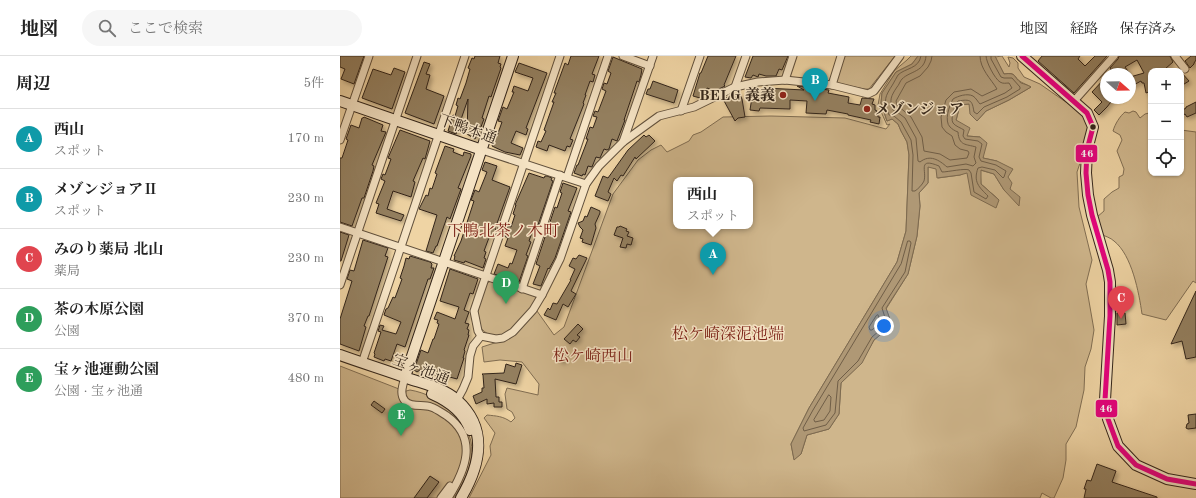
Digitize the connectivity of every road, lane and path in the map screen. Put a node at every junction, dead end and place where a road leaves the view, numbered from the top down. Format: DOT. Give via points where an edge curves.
graph roads {
  1 [pos="369,56"];
  2 [pos="417,56"];
  3 [pos="466,56"];
  4 [pos="513,56"];
  5 [pos="560,56"];
  6 [pos="608,56"];
  7 [pos="623,56"];
  8 [pos="654,56"];
  9 [pos="700,56"];
  10 [pos="746,56"];
  11 [pos="793,56"];
  12 [pos="841,56"];
  13 [pos="900,56"];
  14 [pos="1022,56"];
  15 [pos="1114,56"];
  16 [pos="1175,56"];
  17 [pos="650,66"];
  18 [pos="1185,68"];
  19 [pos="785,80"];
  20 [pos="832,85"];
  21 [pos="735,87"];
  22 [pos="340,101"];
  23 [pos="1074,101"];
  24 [pos="352,105"];
  25 [pos="680,111"];
  26 [pos="396,120"];
  27 [pos="439,135"];
  28 [pos="340,140"];
  29 [pos="623,142"];
  30 [pos="482,150"];
  31 [pos="524,163"];
  32 [pos="563,176"];
  33 [pos="586,184"];
  34 [pos="340,227"];
  35 [pos="357,233"];
  36 [pos="401,248"];
  37 [pos="444,262"];
  38 [pos="486,277"];
  39 [pos="340,285"];
  40 [pos="522,289"];
  41 [pos="542,295"];
  42 [pos="481,336"];
  43 [pos="340,355"];
  44 [pos="340,360"];
  45 [pos="362,363"];
  46 [pos="404,380"];
  47 [pos="457,400"];
  48 [pos="1196,484"];
  49 [pos="450,486"];
  50 [pos="441,498"];
  51 [pos="448,498"];
  52 [pos="456,498"];
  53 [pos="460,498"];
  1 -- 24 [label="street"];
  2 -- 26 [label="street"];
  3 -- 27 [label="street"];
  4 -- 30 [label="street"];
  5 -- 31 [label="street"];
  6 -- 32 [label="street"];
  7 -- 17 [label="street"];
  8 -- 17 [label="street"];
  9 -- 25 [label="street"];
  10 -- 21 [label="street"];
  11 -- 19 [label="street"];
  12 -- 20 [label="street"];
  13 -- 20 [label="street" via="874,91 868,94"];
  14 -- 23 [label="street"];
  15 -- 23 [label="street"];
  16 -- 18 [label="street"];
  17 -- 29 [label="street"];
  19 -- 20 [label="street"];
  19 -- 21 [label="street"];
  21 -- 25 [label="street"];
  22 -- 24 [label="street, 下鴨本通"];
  23 -- 48 [label="street" via="1088,113 1092,127 1085,161 1088,195 1110,282 1105,400 1108,419 1118,446 1136,465 1167,479"];
  24 -- 26 [label="street, 下鴨本通"];
  24 -- 28 [label="street"];
  25 -- 29 [label="street" via="659,116"];
  26 -- 27 [label="street, 下鴨本通"];
  26 -- 35 [label="street"];
  27 -- 30 [label="street, 下鴨本通"];
  27 -- 36 [label="street"];
  29 -- 33 [label="street" via="599,166"];
  30 -- 31 [label="street, 下鴨本通"];
  30 -- 37 [label="street"];
  31 -- 32 [label="street, 下鴨本通"];
  31 -- 38 [label="street"];
  32 -- 33 [label="street, 下鴨本通"];
  32 -- 40 [label="street"];
  33 -- 41 [label="street" via="560,259"];
  34 -- 35 [label="street"];
  35 -- 36 [label="street"];
  35 -- 39 [label="street"];
  36 -- 37 [label="street"];
  36 -- 45 [label="street"];
  37 -- 38 [label="street"];
  37 -- 46 [label="street"];
  38 -- 40 [label="street"];
  38 -- 42 [label="street" via="474,311"];
  40 -- 41 [label="street"];
  41 -- 42 [label="street" via="533,310 513,332 496,339"];
  42 -- 47 [label="street" via="473,346 468,377"];
  43 -- 45 [label="street, 宝ヶ池通"];
  44 -- 46 [label="street, 宝ヶ池通"];
  45 -- 46 [label="street, 宝ヶ池通"];
  46 -- 47 [label="street, 宝ヶ池通" via="432,387"];
  46 -- 51 [label="street" via="404,400 411,405 428,406 442,412 458,425 463,435 466,460"];
  46 -- 52 [label="street, 宝ヶ池通" via="448,403 469,427 474,444 473,460"];
  47 -- 53 [label="street, 宝ヶ池通" via="474,423 478,448 474,471"];
  49 -- 50 [label="street"];
}
